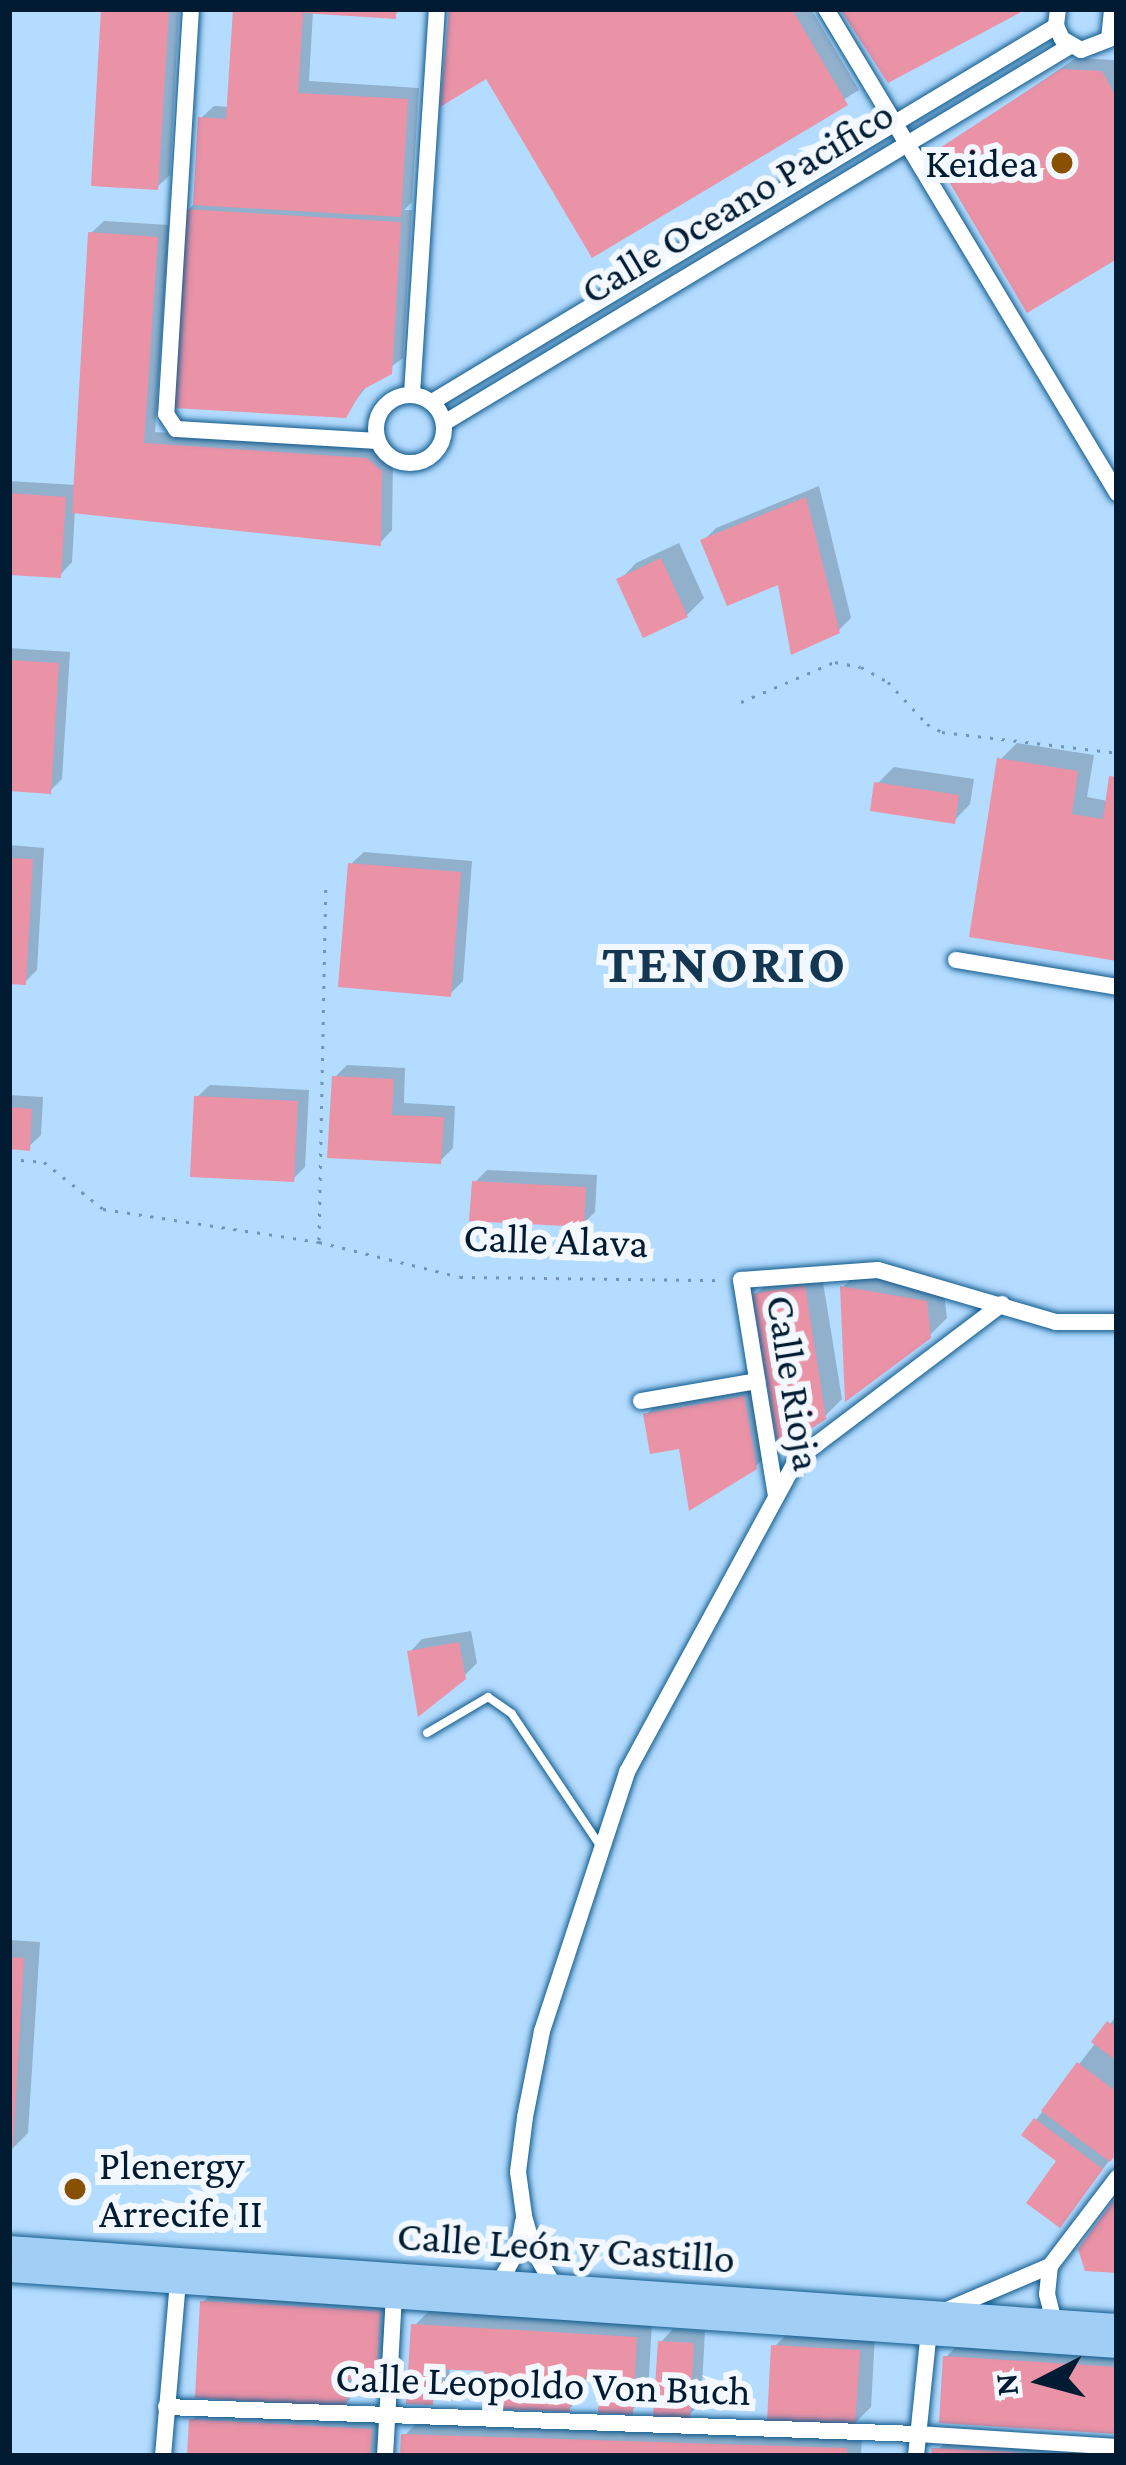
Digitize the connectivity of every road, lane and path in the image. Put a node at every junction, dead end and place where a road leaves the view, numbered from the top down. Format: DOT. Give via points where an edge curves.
graph roads {
  1 [pos="191,9"];
  2 [pos="437,9"];
  3 [pos="826,9"];
  4 [pos="1112,9"];
  5 [pos="1057,18"];
  6 [pos="1113,45"];
  7 [pos="1070,46"];
  8 [pos="895,123"];
  9 [pos="906,142"];
  10 [pos="412,394"];
  11 [pos="432,402"];
  12 [pos="444,423"];
  13 [pos="378,441"];
  14 [pos="1117,493"];
  15 [pos="741,702"];
  16 [pos="1117,753"];
  17 [pos="326,882"];
  18 [pos="956,961"];
  19 [pos="1117,987"];
  20 [pos="9,1159"];
  21 [pos="319,1241"];
  22 [pos="740,1280"];
  23 [pos="1002,1304"];
  24 [pos="1117,1322"];
  25 [pos="757,1381"];
  26 [pos="641,1401"];
  27 [pos="777,1497"];
  28 [pos="427,1733"];
  29 [pos="601,1846"];
  30 [pos="1117,2178"];
  31 [pos="524,2215"];
  32 [pos="9,2248"];
  33 [pos="1050,2266"];
  34 [pos="9,2270"];
  35 [pos="178,2280"];
  36 [pos="500,2281"];
  37 [pos="1014,2282"];
  38 [pos="554,2286"];
  39 [pos="394,2294"];
  40 [pos="1048,2294"];
  41 [pos="934,2322"];
  42 [pos="1054,2322"];
  43 [pos="1117,2326"];
  44 [pos="1117,2346"];
  45 [pos="166,2407"];
  46 [pos="388,2414"];
  47 [pos="918,2434"];
  48 [pos="1117,2447"];
  49 [pos="163,2456"];
  50 [pos="385,2456"];
  51 [pos="916,2456"];
  1 -- 13 [label="street" via="166,414 176,430"];
  2 -- 10 [label="street"];
  3 -- 8 [label="street"];
  4 -- 6 [label="street"];
  5 -- 7 [label="street"];
  5 -- 8 [label="street, Calle Oceano Pacifico"];
  6 -- 7 [label="street"];
  7 -- 9 [label="street, Calle Oceano Pacifico"];
  8 -- 9 [label="street"];
  8 -- 11 [label="street, Calle Oceano Pacifico"];
  9 -- 12 [label="street, Calle Oceano Pacifico"];
  9 -- 14 [label="street"];
  10 -- 11 [label="street"];
  10 -- 13 [label="street" via="379,414"];
  11 -- 12 [label="street"];
  12 -- 13 [label="street" via="439,447 419,462 395,459"];
  15 -- 16 [label="path" via="835,662 888,682 942,732"];
  17 -- 21 [label="path"];
  18 -- 19 [label="street"];
  20 -- 21 [label="path, Calle Alava" via="44,1162 104,1209"];
  21 -- 22 [label="path, Calle Alava" via="460,1277"];
  22 -- 23 [label="street" via="878,1270"];
  22 -- 25 [label="street, Calle Rioja"];
  23 -- 24 [label="street" via="1056,1322"];
  23 -- 27 [label="street" via="797,1459"];
  25 -- 26 [label="street"];
  25 -- 27 [label="street, Calle Rioja"];
  27 -- 29 [label="street" via="627,1772"];
  28 -- 29 [label="lane" via="488,1697 512,1714"];
  29 -- 31 [label="street" via="542,2031 518,2172"];
  30 -- 33 [label="street"];
  31 -- 36 [label="street" via="518,2250"];
  31 -- 38 [label="street"];
  32 -- 36 [label="main road, Calle León y Castillo"];
  33 -- 37 [label="street"];
  33 -- 40 [label="street"];
  34 -- 35 [label="main road, Calle León y Castillo"];
  35 -- 39 [label="main road, Calle León y Castillo"];
  35 -- 45 [label="street"];
  36 -- 38 [label="main road, Calle León y Castillo"];
  37 -- 40 [label="street"];
  37 -- 41 [label="street"];
  38 -- 41 [label="main road, Calle León y Castillo"];
  39 -- 41 [label="main road, Calle León y Castillo"];
  39 -- 46 [label="street"];
  40 -- 42 [label="street"];
  41 -- 42 [label="main road, Calle León y Castillo"];
  41 -- 44 [label="main road, Calle León y Castillo"];
  41 -- 47 [label="street"];
  42 -- 43 [label="main road, Calle León y Castillo"];
  45 -- 46 [label="street, Calle Leopoldo Von Buch"];
  45 -- 49 [label="street"];
  46 -- 47 [label="street, Calle Leopoldo Von Buch"];
  46 -- 50 [label="street"];
  47 -- 48 [label="street, Calle Leopoldo Von Buch"];
  47 -- 51 [label="street"];
}
